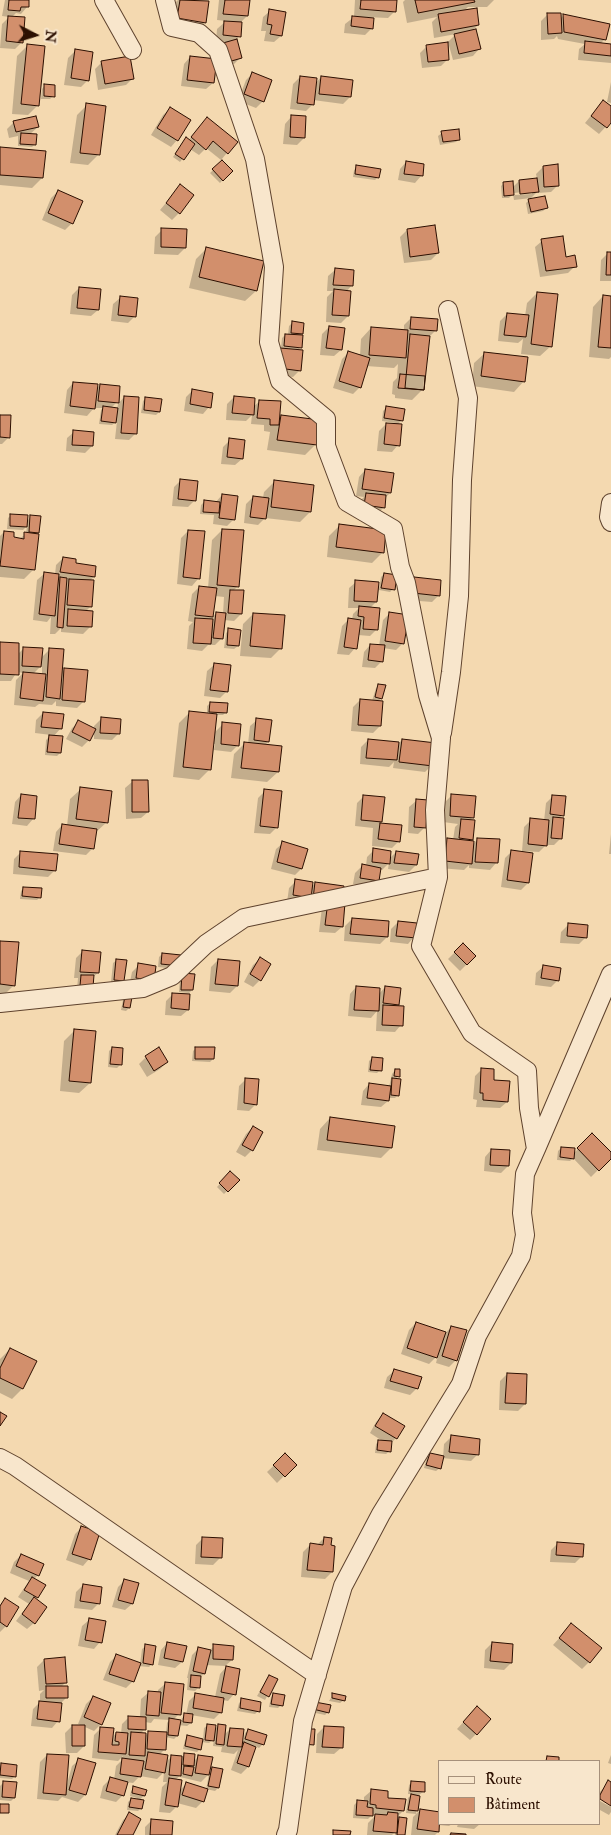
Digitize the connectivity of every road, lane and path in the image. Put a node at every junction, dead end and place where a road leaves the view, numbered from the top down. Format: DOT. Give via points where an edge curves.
graph roads {
  1 [pos="104,0"];
  2 [pos="165,0"];
  3 [pos="132,50"];
  4 [pos="448,310"];
  5 [pos="611,503"];
  6 [pos="611,522"];
  7 [pos="441,738"];
  8 [pos="438,877"];
  9 [pos="611,974"];
  10 [pos="0,1003"];
  11 [pos="536,1149"];
  12 [pos="0,1458"];
  13 [pos="317,1675"];
  14 [pos="286,1835"];
  1 -- 3 [label="street"];
  2 -- 7 [label="street" via="172,27 199,33 218,50 255,159 274,267 269,342 280,381 326,419 326,446 347,502 394,529 428,695"];
  4 -- 7 [label="street" via="468,398 459,596"];
  5 -- 6 [label="street"];
  7 -- 8 [label="street" via="435,810"];
  8 -- 10 [label="street" via="244,918 206,944 172,976 143,988"];
  8 -- 11 [label="street" via="421,946 472,1033 527,1071"];
  9 -- 11 [label="street"];
  11 -- 13 [label="street" via="525,1174 522,1213 526,1235 521,1256 476,1336 461,1384 382,1514 343,1586"];
  12 -- 13 [label="street"];
  13 -- 14 [label="street" via="303,1720"];
}
